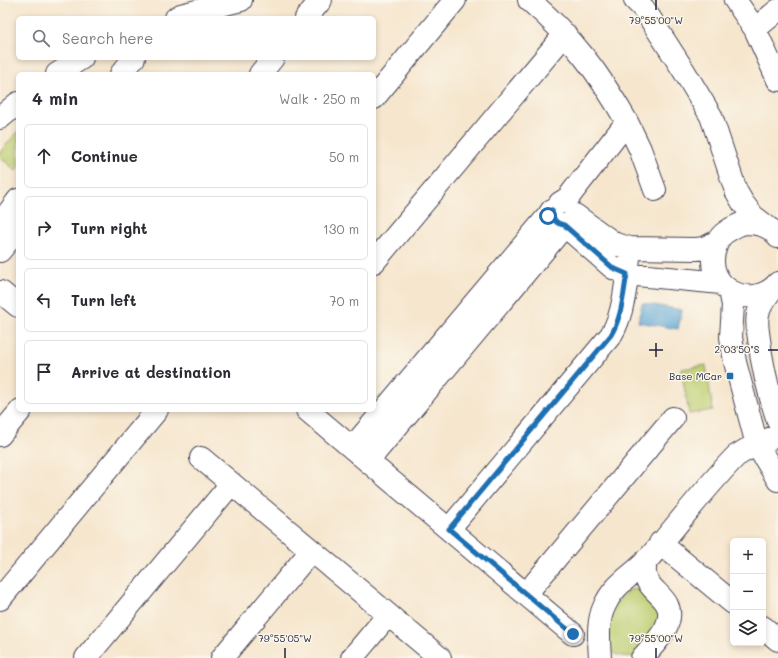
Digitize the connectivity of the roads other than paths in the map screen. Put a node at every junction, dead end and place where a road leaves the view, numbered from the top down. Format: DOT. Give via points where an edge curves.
graph roads {
  1 [pos="241,0"];
  2 [pos="321,0"];
  3 [pos="455,0"];
  4 [pos="529,0"];
  5 [pos="635,0"];
  6 [pos="735,0"];
  7 [pos="778,10"];
  8 [pos="181,16"];
  9 [pos="308,16"];
  10 [pos="756,29"];
  11 [pos="565,34"];
  12 [pos="79,60"];
  13 [pos="132,60"];
  14 [pos="271,60"];
  15 [pos="60,72"];
  16 [pos="123,72"];
  17 [pos="262,72"];
  18 [pos="778,80"];
  19 [pos="376,96"];
  20 [pos="16,105"];
  21 [pos="0,118"];
  22 [pos="627,122"];
  23 [pos="656,190"];
  24 [pos="736,191"];
  25 [pos="16,203"];
  26 [pos="566,211"];
  27 [pos="0,224"];
  28 [pos="16,231"];
  29 [pos="774,233"];
  30 [pos="720,238"];
  31 [pos="616,250"];
  32 [pos="0,251"];
  33 [pos="376,260"];
  34 [pos="627,274"];
  35 [pos="776,285"];
  36 [pos="725,287"];
  37 [pos="0,292"];
  38 [pos="16,304"];
  39 [pos="18,412"];
  40 [pos="151,412"];
  41 [pos="309,412"];
  42 [pos="673,418"];
  43 [pos="778,421"];
  44 [pos="0,435"];
  45 [pos="778,435"];
  46 [pos="757,445"];
  47 [pos="360,455"];
  48 [pos="201,458"];
  49 [pos="778,480"];
  50 [pos="231,484"];
  51 [pos="449,529"];
  52 [pos="311,551"];
  53 [pos="654,551"];
  54 [pos="526,594"];
  55 [pos="0,599"];
  56 [pos="730,601"];
  57 [pos="388,615"];
  58 [pos="766,630"];
  59 [pos="573,634"];
  60 [pos="778,640"];
  61 [pos="86,658"];
  62 [pos="222,658"];
  63 [pos="352,658"];
  64 [pos="440,658"];
  65 [pos="600,658"];
  66 [pos="642,658"];
  1 -- 8 [label="street"];
  2 -- 9 [label="street"];
  3 -- 19 [label="street"];
  4 -- 11 [label="street"];
  5 -- 24 [label="street" via="644,9 711,116"];
  6 -- 10 [label="street"];
  7 -- 10 [label="street"];
  10 -- 18 [label="street"];
  11 -- 22 [label="street" via="609,90"];
  11 -- 33 [label="street"];
  12 -- 15 [label="street"];
  13 -- 16 [label="street"];
  14 -- 17 [label="street"];
  20 -- 21 [label="street"];
  22 -- 23 [label="street"];
  22 -- 26 [label="street"];
  24 -- 29 [label="street" via="748,210"];
  24 -- 30 [label="street" via="735,213"];
  25 -- 27 [label="street"];
  26 -- 31 [label="street"];
  26 -- 47 [label="street" via="561,230 458,338"];
  28 -- 32 [label="street"];
  29 -- 30 [label="street" via="755,223 743,223 732,227"];
  30 -- 31 [label="street" via="704,248 696,249"];
  30 -- 36 [label="street" via="713,262 715,273"];
  31 -- 34 [label="street"];
  34 -- 36 [label="street"];
  34 -- 51 [label="street" via="617,326 611,335"];
  35 -- 36 [label="street" via="764,294 752,296 740,295"];
  35 -- 43 [label="street" via="760,307 757,326 761,355"];
  36 -- 46 [label="street" via="733,305 731,336 735,362"];
  37 -- 38 [label="street"];
  39 -- 44 [label="street"];
  40 -- 55 [label="street"];
  41 -- 47 [label="street"];
  42 -- 54 [label="street"];
  45 -- 46 [label="street"];
  46 -- 49 [label="street"];
  46 -- 53 [label="street" via="736,456"];
  47 -- 51 [label="street"];
  48 -- 50 [label="street"];
  50 -- 52 [label="street"];
  50 -- 61 [label="street"];
  51 -- 54 [label="street"];
  52 -- 57 [label="street"];
  52 -- 62 [label="street"];
  53 -- 56 [label="street"];
  53 -- 65 [label="street" via="608,598 600,620"];
  53 -- 66 [label="street" via="645,566 645,578 665,600 669,616 664,631"];
  54 -- 59 [label="street"];
  57 -- 63 [label="street"];
  57 -- 64 [label="street"];
  58 -- 60 [label="street"];
}
